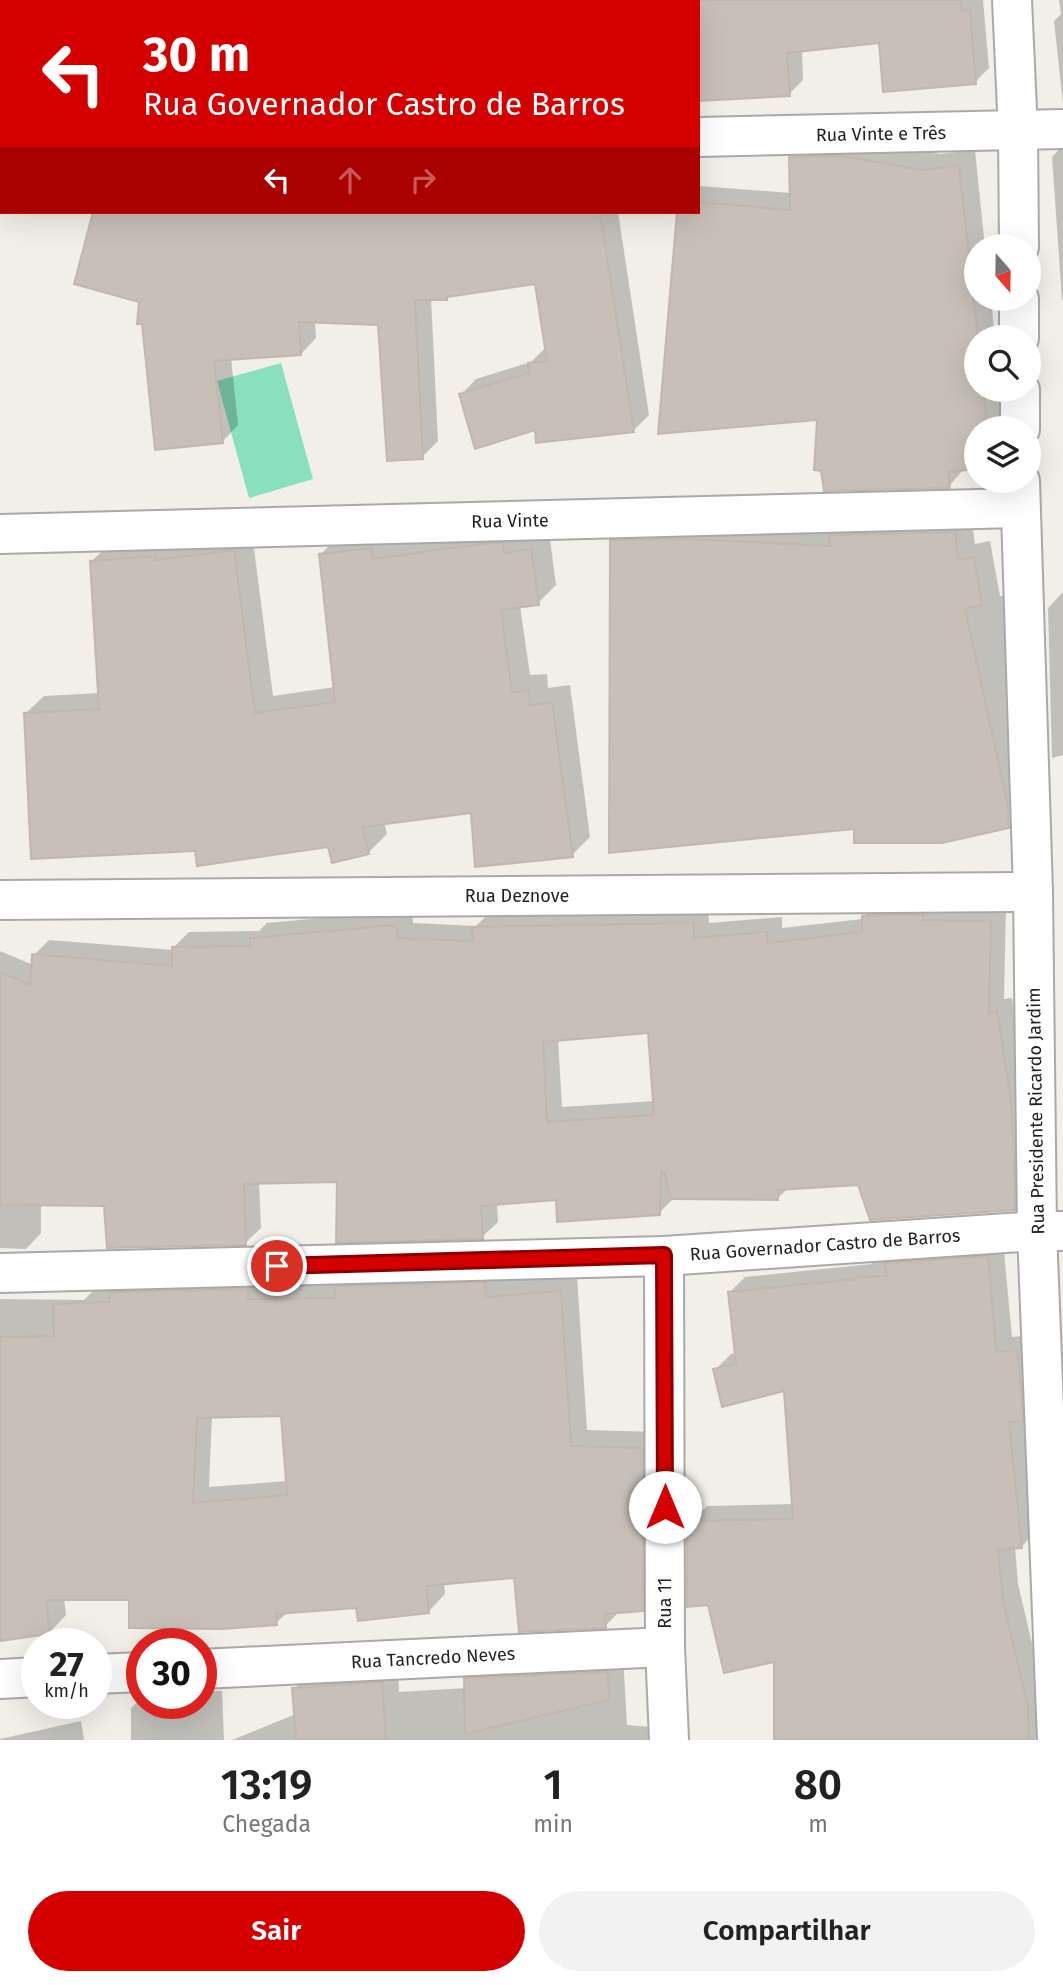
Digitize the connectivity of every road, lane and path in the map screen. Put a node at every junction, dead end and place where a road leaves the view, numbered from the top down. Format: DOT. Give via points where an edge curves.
graph roads {
  1 [pos="1012,0"];
  2 [pos="1063,130"];
  3 [pos="1018,132"];
  4 [pos="700,137"];
  5 [pos="1019,234"];
  6 [pos="1020,495"];
  7 [pos="0,534"];
  8 [pos="1033,892"];
  9 [pos="0,900"];
  10 [pos="1050,1231"];
  11 [pos="664,1255"];
  12 [pos="0,1273"];
  13 [pos="665,1647"];
  14 [pos="217,1669"];
  15 [pos="21,1678"];
  16 [pos="0,1679"];
  17 [pos="669,1740"];
  18 [pos="1057,1740"];
  1 -- 3 [label="street"];
  2 -- 3 [label="street, Rua Vinte e Três"];
  3 -- 4 [label="street, Rua Vinte e Três"];
  3 -- 5 [label="street"];
  6 -- 7 [label="street, Rua Vinte"];
  6 -- 8 [label="street, Rua Presidente Ricardo Jardim"];
  8 -- 9 [label="street, Rua Deznove"];
  8 -- 10 [label="street, Rua Presidente Ricardo Jardim"];
  10 -- 11 [label="street, Rua Governador Castro de Barros"];
  10 -- 18 [label="street, Rua Presidente Ricardo Jardim"];
  11 -- 12 [label="street, Rua Governador Castro de Barros"];
  11 -- 13 [label="street, Rua 11"];
  13 -- 14 [label="street, Rua Tancredo Neves"];
  13 -- 17 [label="street, Rua 11"];
  15 -- 16 [label="street"];
}
